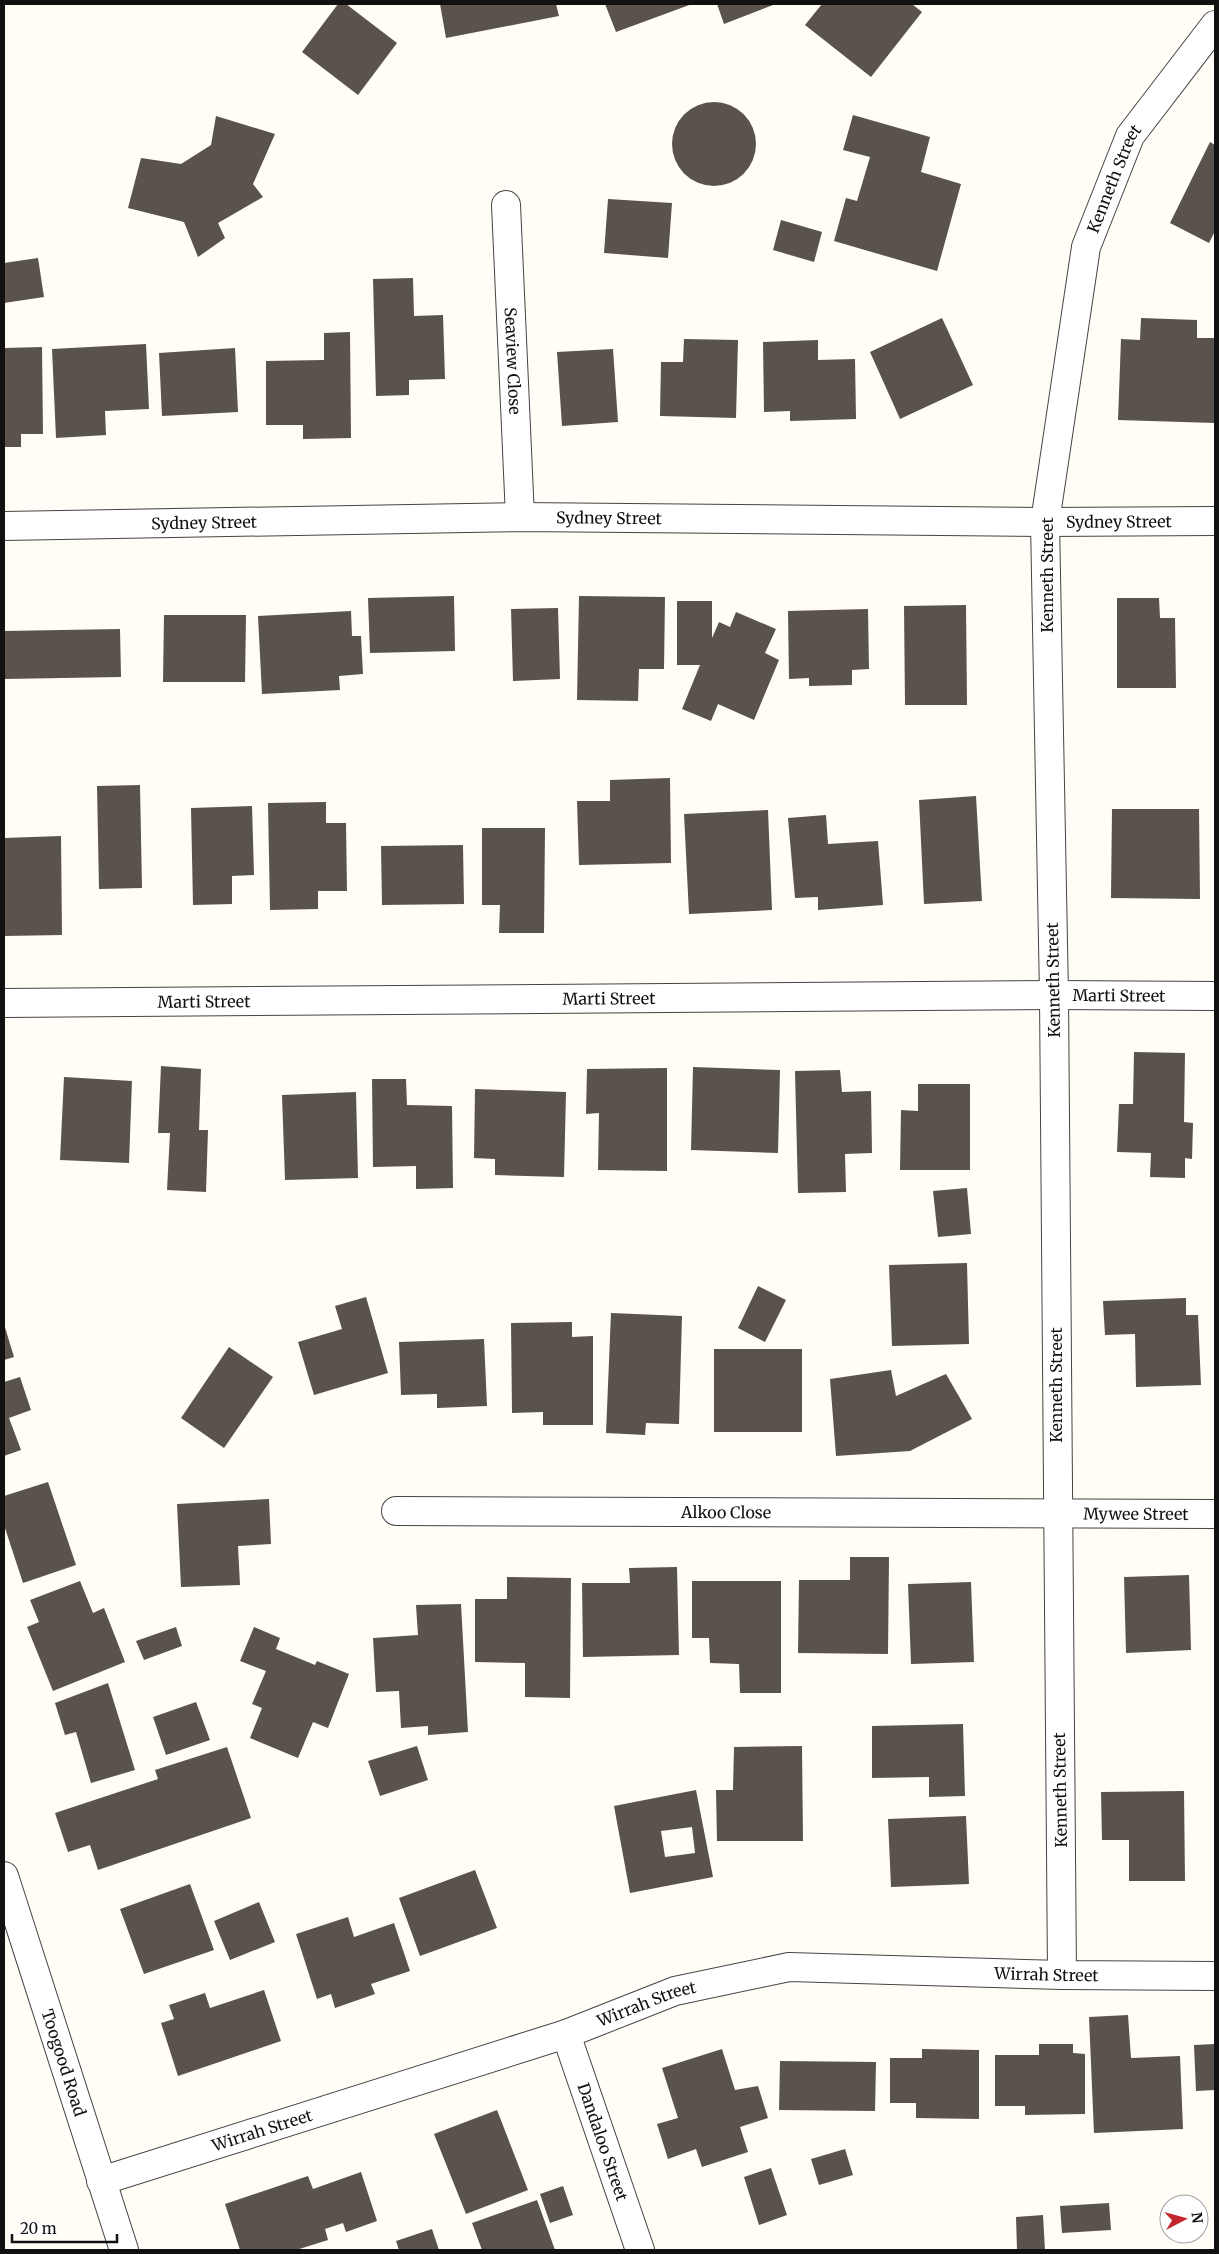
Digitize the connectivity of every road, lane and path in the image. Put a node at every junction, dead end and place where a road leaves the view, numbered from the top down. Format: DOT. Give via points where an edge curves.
graph roads {
  1 [pos="1215,26"];
  2 [pos="506,204"];
  3 [pos="520,517"];
  4 [pos="1215,521"];
  5 [pos="1045,522"];
  6 [pos="11,527"];
  7 [pos="1054,995"];
  8 [pos="1215,996"];
  9 [pos="4,1003"];
  10 [pos="396,1511"];
  11 [pos="1056,1514"];
  12 [pos="1215,1514"];
  13 [pos="6,1890"];
  14 [pos="1062,1975"];
  15 [pos="1215,1976"];
  16 [pos="566,2034"];
  17 [pos="101,2180"];
  18 [pos="124,2250"];
  19 [pos="640,2250"];
  1 -- 5 [label="street, Kenneth Street" via="1130,136 1086,247"];
  2 -- 3 [label="street, Seaview Close"];
  3 -- 5 [label="street, Sydney Street"];
  3 -- 6 [label="street, Sydney Street"];
  4 -- 5 [label="street, Sydney Street"];
  5 -- 7 [label="street, Kenneth Street"];
  7 -- 8 [label="street, Marti Street"];
  7 -- 9 [label="street, Marti Street"];
  7 -- 11 [label="street, Kenneth Street"];
  10 -- 11 [label="street, Alkoo Close"];
  11 -- 12 [label="street, Mywee Street"];
  11 -- 14 [label="street, Kenneth Street"];
  13 -- 17 [label="street, Toogood Road"];
  14 -- 15 [label="street, Wirrah Street"];
  14 -- 16 [label="street, Wirrah Street" via="789,1967 675,1991"];
  16 -- 17 [label="street, Wirrah Street"];
  16 -- 19 [label="street, Dandaloo Street"];
  17 -- 18 [label="street, Toogood Road"];
}
